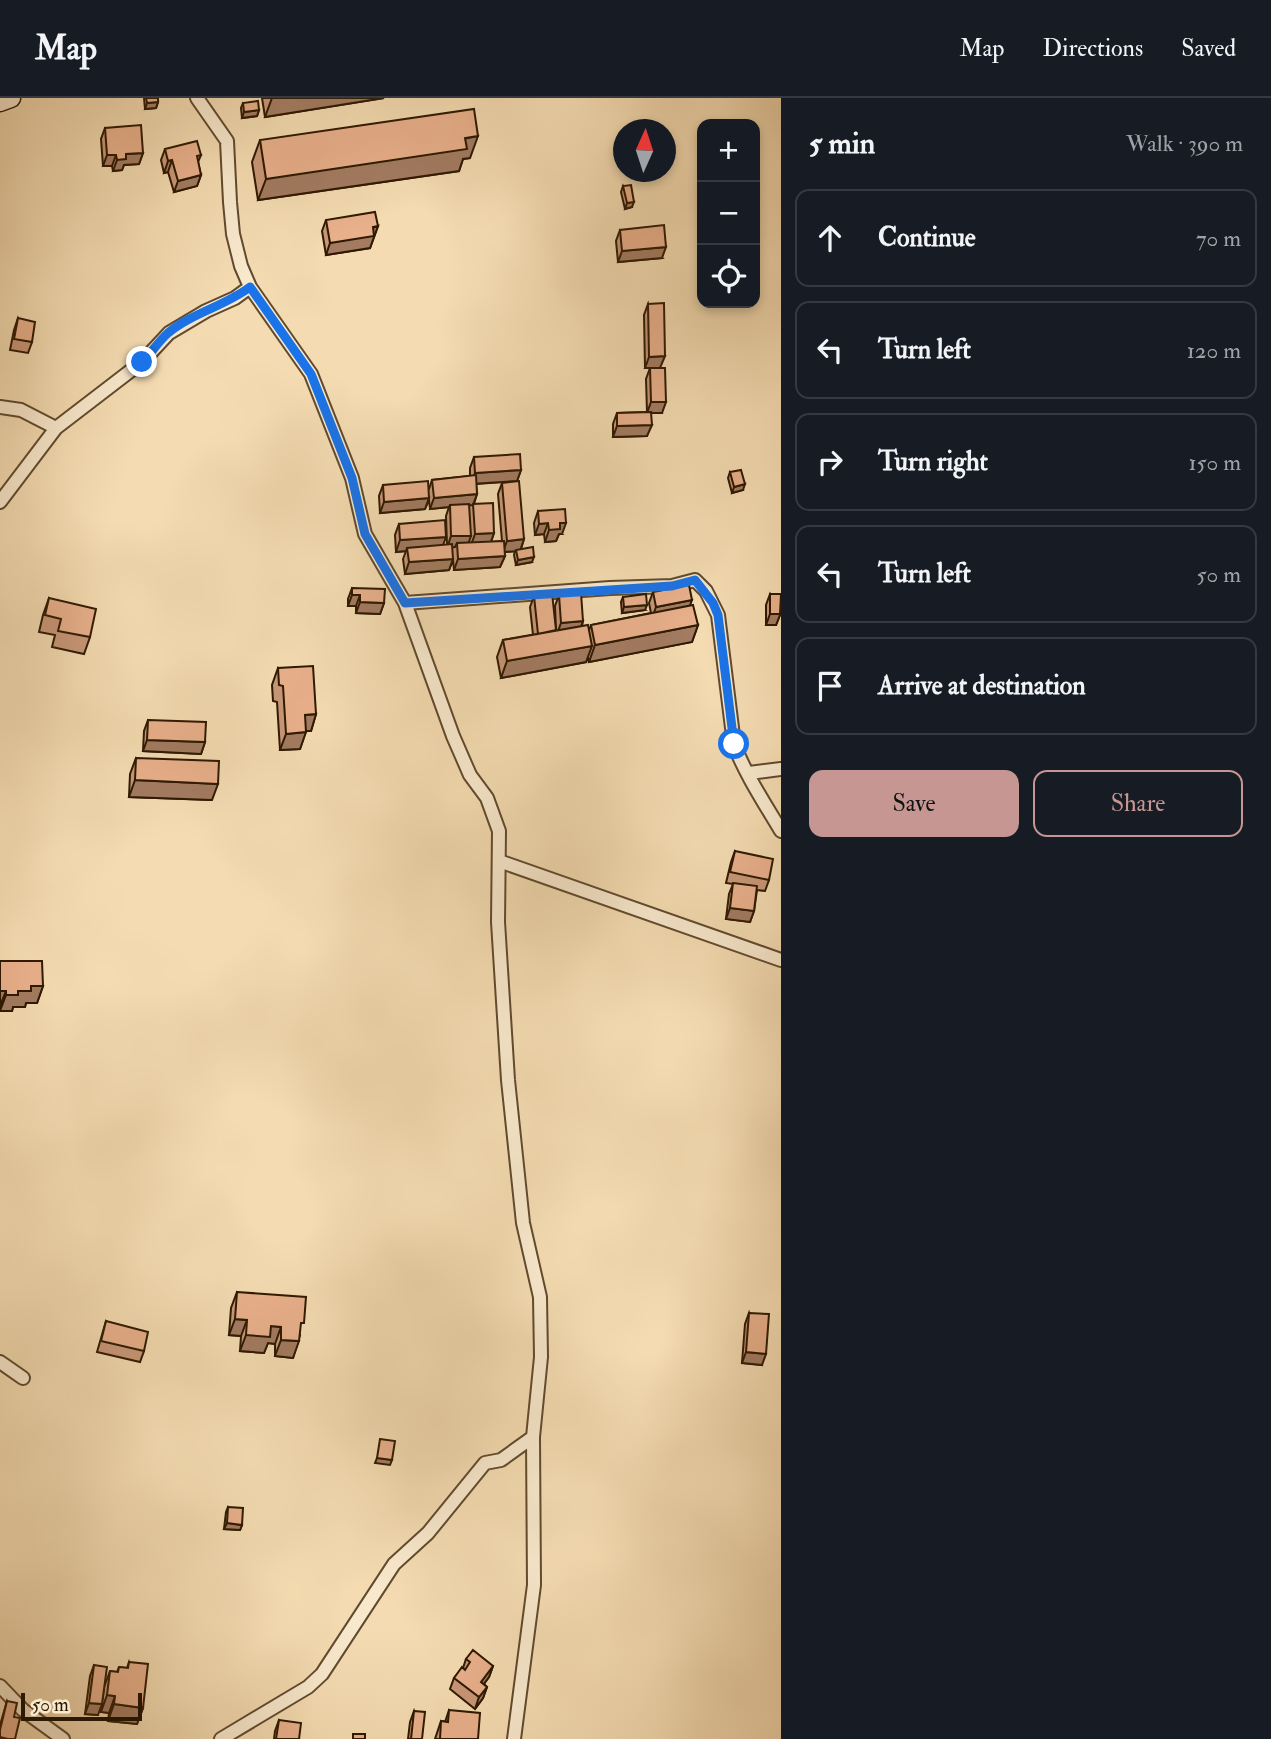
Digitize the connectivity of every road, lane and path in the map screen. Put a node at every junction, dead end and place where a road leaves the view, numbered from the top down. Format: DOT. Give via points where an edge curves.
graph roads {
  1 [pos="11,98"];
  2 [pos="197,98"];
  3 [pos="0,102"];
  4 [pos="250,287"];
  5 [pos="0,407"];
  6 [pos="56,428"];
  7 [pos="0,502"];
  8 [pos="405,603"];
  9 [pos="781,769"];
  10 [pos="749,773"];
  11 [pos="781,831"];
  12 [pos="499,861"];
  13 [pos="781,960"];
  14 [pos="0,1362"];
  15 [pos="23,1378"];
  16 [pos="533,1437"];
  17 [pos="0,1686"];
  18 [pos="64,1739"];
  19 [pos="221,1739"];
  20 [pos="514,1739"];
  1 -- 3 [label="street"];
  2 -- 4 [label="street" via="227,141 233,234"];
  4 -- 6 [label="street" via="169,333 142,362"];
  4 -- 8 [label="street" via="311,374 352,478 365,534"];
  5 -- 6 [label="street" via="21,410"];
  6 -- 7 [label="street"];
  8 -- 10 [label="street" via="672,586 695,580 718,615 734,744"];
  8 -- 12 [label="street" via="453,736 499,831"];
  9 -- 10 [label="street"];
  10 -- 11 [label="street"];
  12 -- 13 [label="street"];
  12 -- 16 [label="street" via="498,922 513,1140 523,1223 540,1297 541,1357"];
  14 -- 15 [label="street"];
  16 -- 19 [label="street" via="501,1460 485,1463 428,1533 394,1564 323,1674"];
  16 -- 20 [label="street" via="534,1585"];
  17 -- 18 [label="street" via="23,1710"];
}
